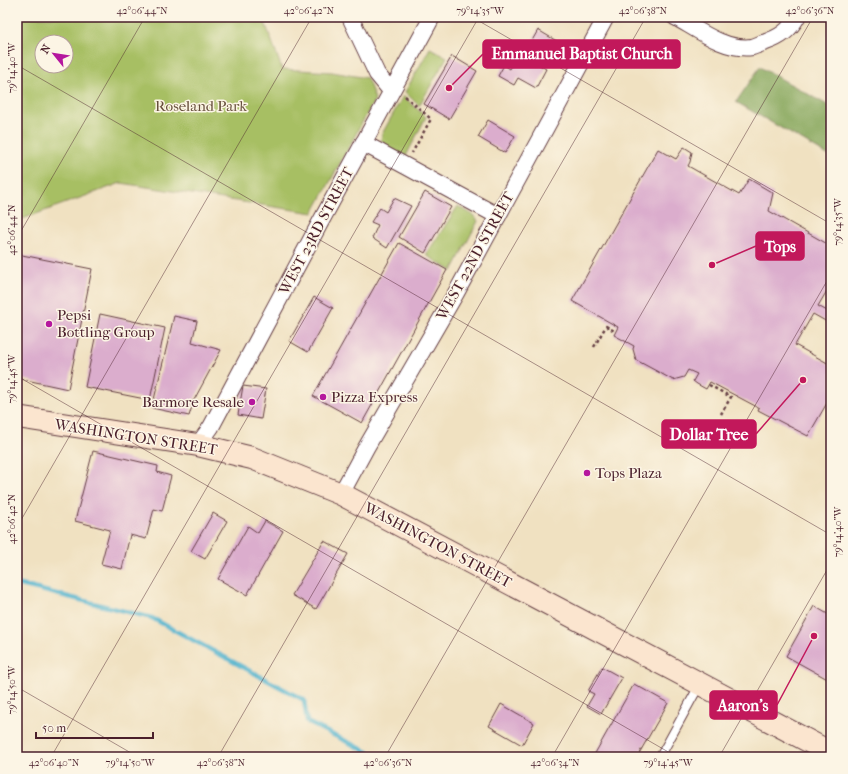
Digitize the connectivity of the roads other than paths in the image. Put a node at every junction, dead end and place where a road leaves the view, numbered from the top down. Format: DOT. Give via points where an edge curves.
graph roads {
  1 [pos="350,17"];
  2 [pos="432,17"];
  3 [pos="606,17"];
  4 [pos="675,17"];
  5 [pos="796,17"];
  6 [pos="397,92"];
  7 [pos="364,143"];
  8 [pos="498,216"];
  9 [pos="17,417"];
  10 [pos="198,445"];
  11 [pos="341,494"];
  12 [pos="700,683"];
  13 [pos="831,753"];
  14 [pos="660,757"];
  1 -- 6 [label="street" via="377,74"];
  2 -- 6 [label="street, WEST 23RD STREET"];
  3 -- 8 [label="street, WEST 22ND STREET"];
  4 -- 5 [label="street" via="723,44 751,47 780,37"];
  6 -- 7 [label="street, WEST 23RD STREET"];
  7 -- 8 [label="street"];
  7 -- 10 [label="street, WEST 23RD STREET" via="211,427"];
  8 -- 11 [label="street, WEST 22ND STREET"];
  9 -- 10 [label="main road, WASHINGTON STREET"];
  10 -- 11 [label="main road, WASHINGTON STREET" via="252,458"];
  11 -- 12 [label="main road, WASHINGTON STREET"];
  12 -- 13 [label="main road, WASHINGTON STREET"];
  12 -- 14 [label="lane"];
}
